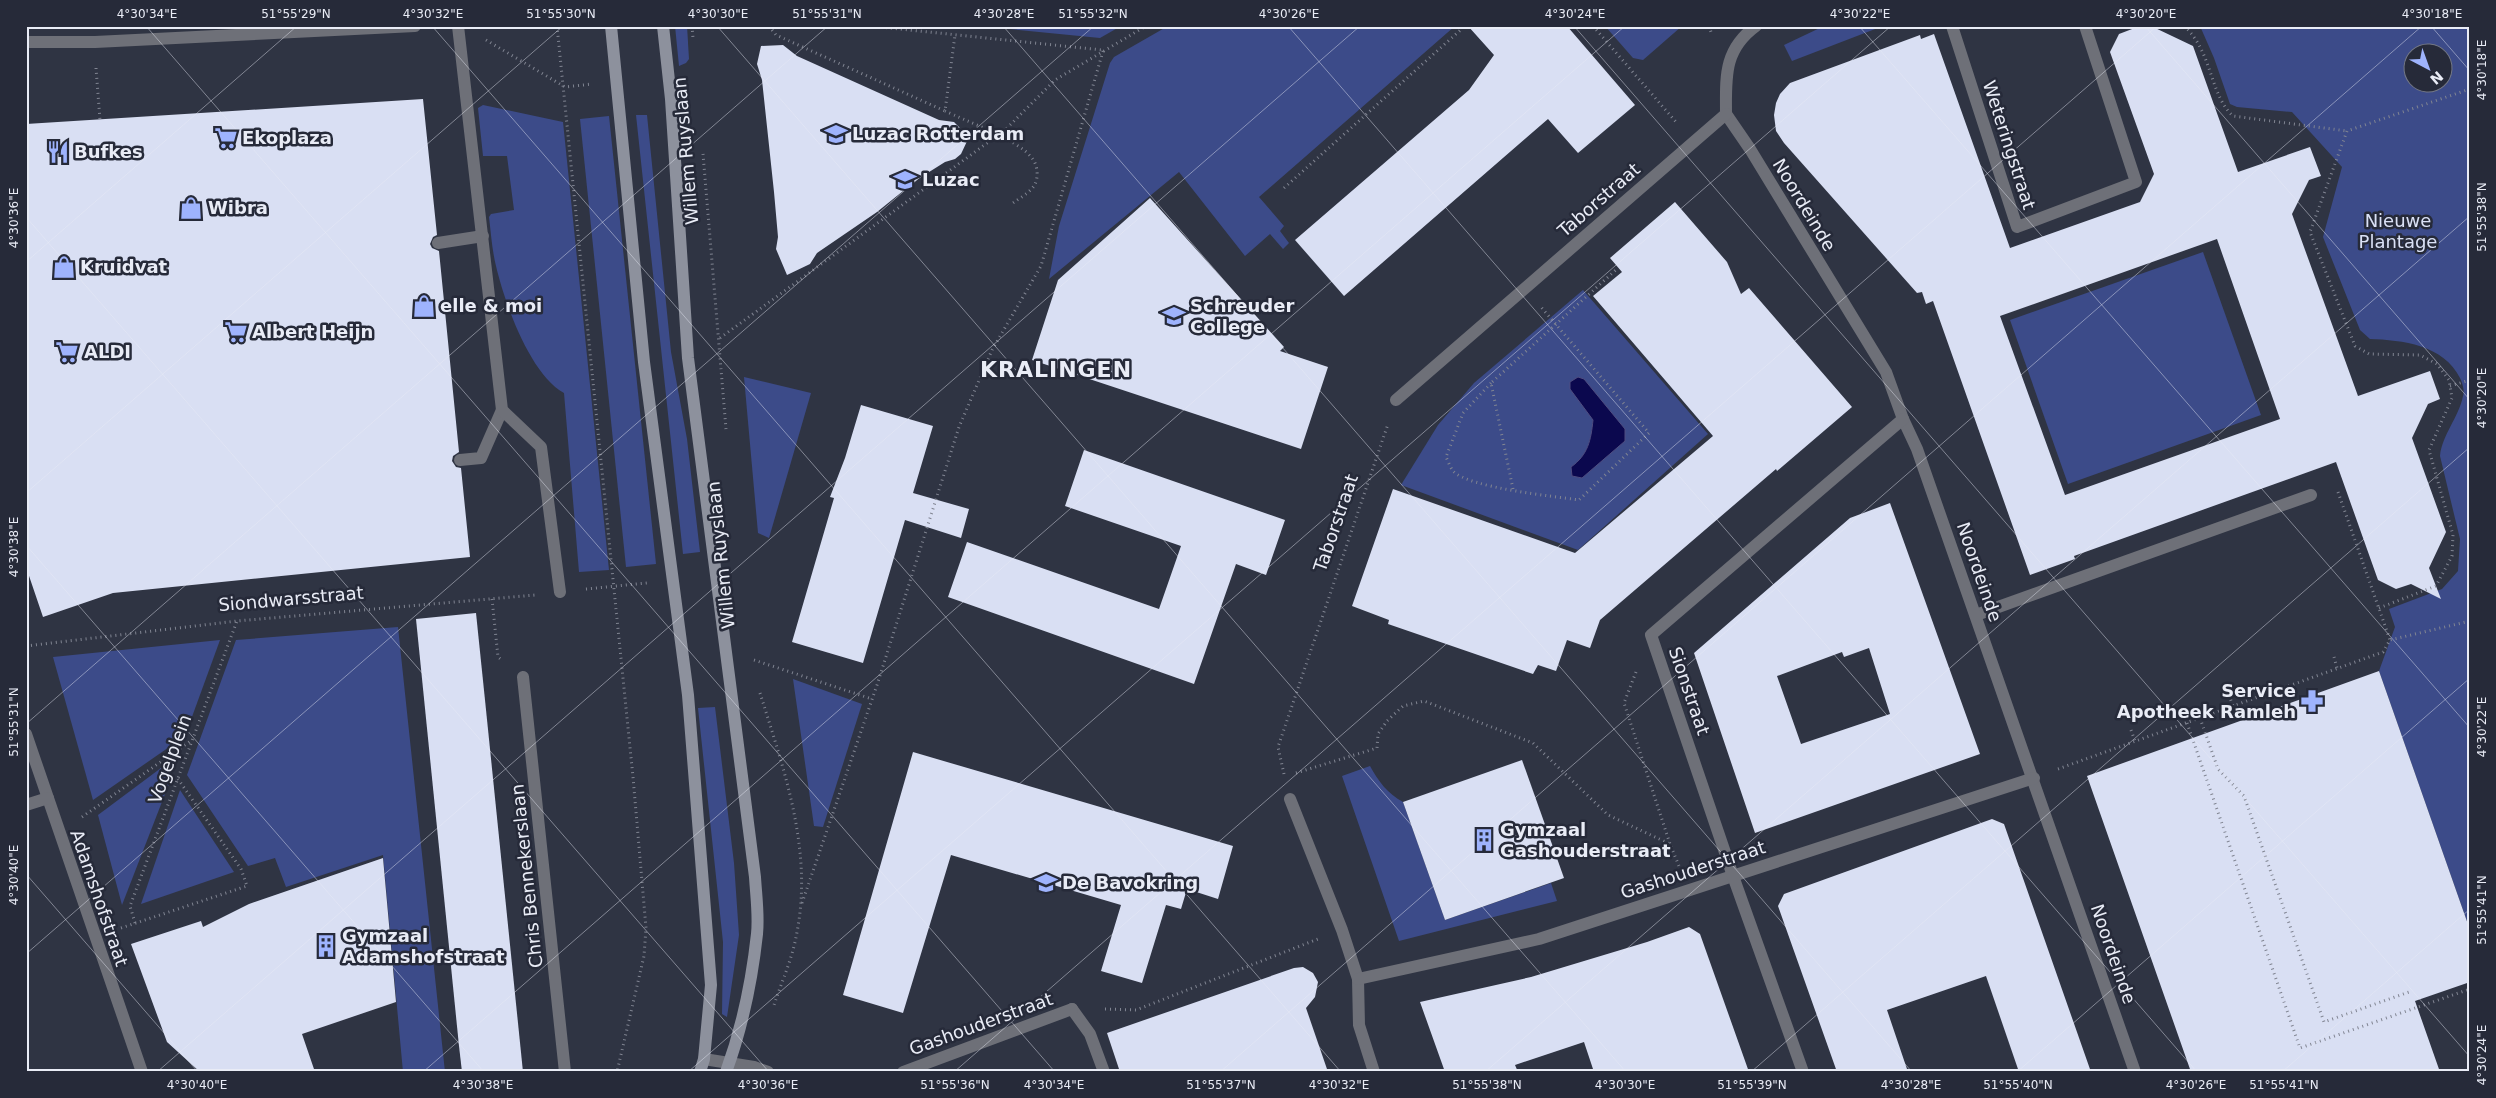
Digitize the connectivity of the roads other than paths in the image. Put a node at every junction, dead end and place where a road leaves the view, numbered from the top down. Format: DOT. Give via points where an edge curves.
graph roads {
  1 [pos="415,26"];
  2 [pos="458,26"];
  3 [pos="611,26"];
  4 [pos="663,26"];
  5 [pos="1756,26"];
  6 [pos="1952,26"];
  7 [pos="2086,26"];
  8 [pos="272,30"];
  9 [pos="26,42"];
  10 [pos="1726,114"];
  11 [pos="482,236"];
  12 [pos="438,243"];
  13 [pos="1396,400"];
  14 [pos="502,410"];
  15 [pos="1903,419"];
  16 [pos="460,460"];
  17 [pos="2311,495"];
  18 [pos="560,592"];
  19 [pos="1976,615"];
  20 [pos="523,677"];
  21 [pos="26,734"];
  22 [pos="2034,778"];
  23 [pos="48,798"];
  24 [pos="1290,799"];
  25 [pos="26,805"];
  26 [pos="1733,876"];
  27 [pos="1358,979"];
  28 [pos="704,1059"];
  29 [pos="728,1067"];
  30 [pos="142,1072"];
  31 [pos="565,1072"];
  32 [pos="700,1072"];
  33 [pos="768,1072"];
  34 [pos="903,1072"];
  35 [pos="1104,1072"];
  36 [pos="1374,1072"];
  37 [pos="1803,1072"];
  38 [pos="2135,1072"];
  1 -- 8 [label="street"];
  2 -- 11 [label="street"];
  3 -- 28 [label="street" via="644,362 688,696 711,985"];
  4 -- 29 [label="street, Willem Ruyslaan" via="688,358 756,886 758,933 740,1030"];
  5 -- 10 [label="street" via="1738,44 1726,70"];
  6 -- 7 [label="street, Weteringstraat" via="2017,227 2136,182"];
  8 -- 9 [label="street" via="95,42"];
  10 -- 13 [label="street, Taborstraat"];
  10 -- 15 [label="street, Noordeinde" via="1886,372"];
  11 -- 12 [label="street"];
  11 -- 14 [label="street"];
  14 -- 16 [label="street" via="481,458"];
  14 -- 18 [label="street" via="541,447"];
  15 -- 19 [label="street, Noordeinde" via="1918,449"];
  15 -- 26 [label="street, Sionstraat" via="1651,635"];
  17 -- 19 [label="street"];
  19 -- 22 [label="street, Noordeinde"];
  20 -- 31 [label="street, Chris Bennekerslaan"];
  21 -- 23 [label="street, Adamshofstraat"];
  22 -- 26 [label="street, Gashouderstraat"];
  22 -- 38 [label="street, Noordeinde"];
  23 -- 25 [label="street"];
  23 -- 30 [label="street, Adamshofstraat"];
  24 -- 27 [label="street"];
  26 -- 27 [label="street, Gashouderstraat" via="1539,939"];
  26 -- 37 [label="street, Sionstraat"];
  27 -- 36 [label="street" via="1359,1025"];
  28 -- 29 [label="street"];
  28 -- 32 [label="street"];
  29 -- 33 [label="street"];
  34 -- 35 [label="street, Gashouderstraat" via="1072,1009 1090,1034"];
}
